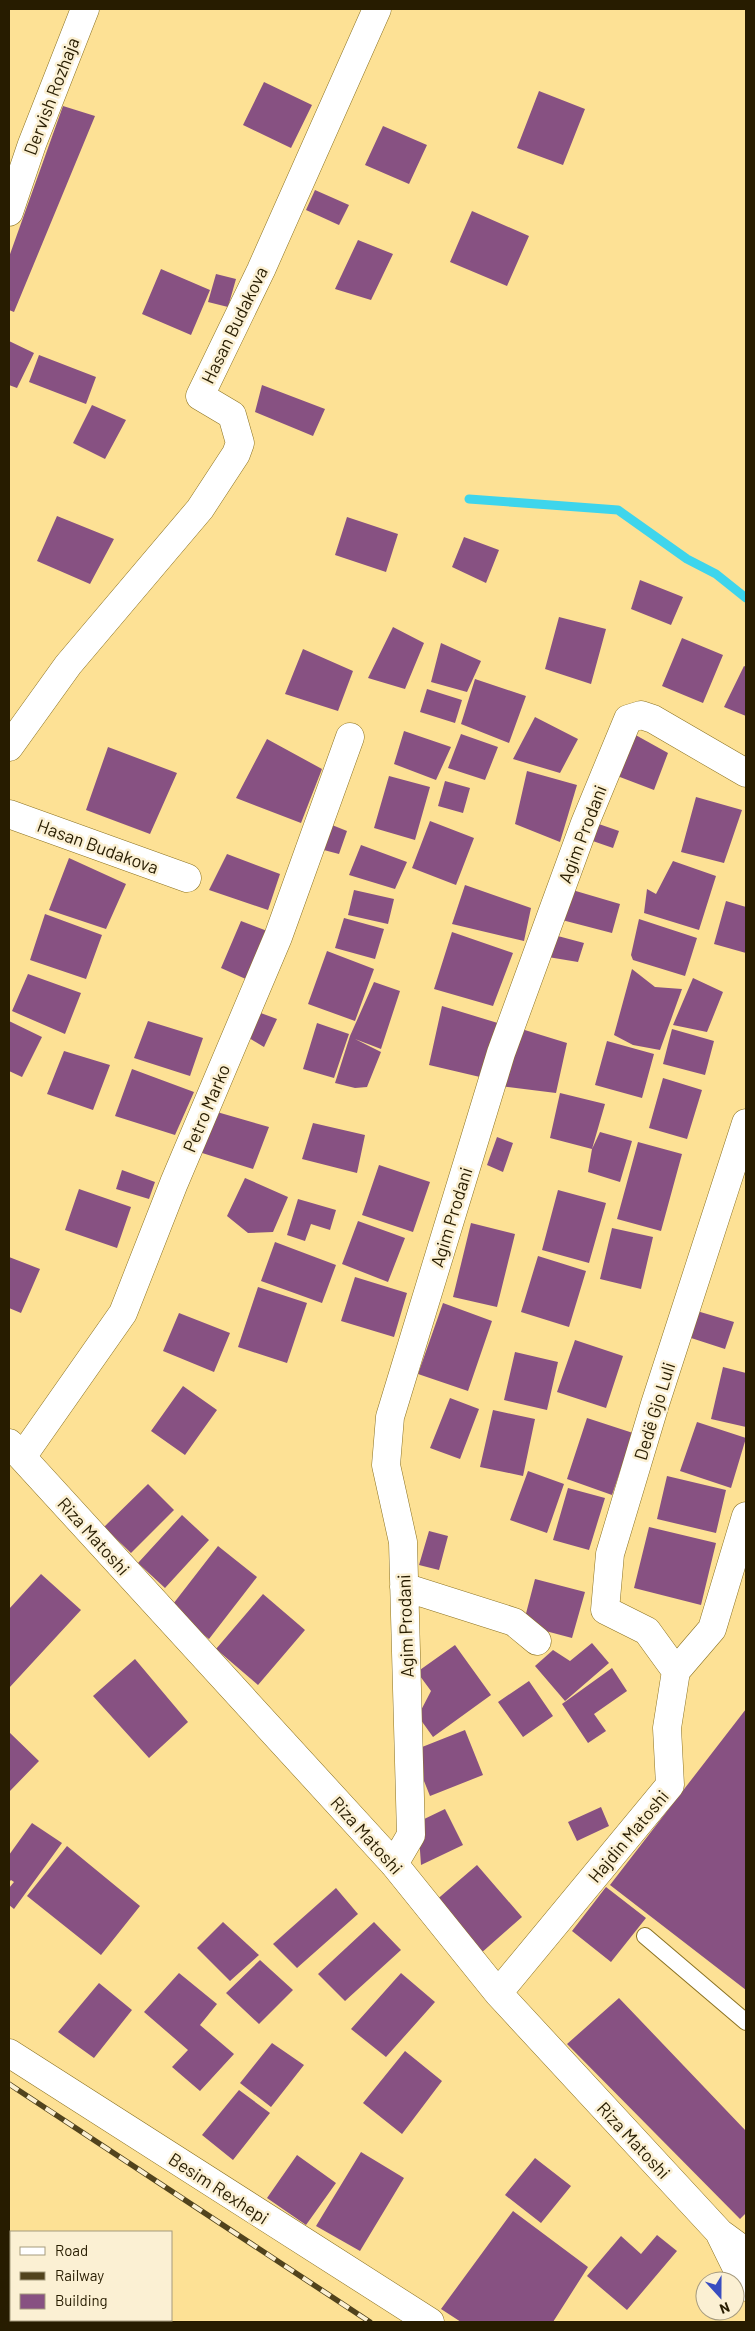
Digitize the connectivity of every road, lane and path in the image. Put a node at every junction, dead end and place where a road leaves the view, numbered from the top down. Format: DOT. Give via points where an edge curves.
graph roads {
  1 [pos="85,9"];
  2 [pos="377,9"];
  3 [pos="9,212"];
  4 [pos="350,737"];
  5 [pos="9,747"];
  6 [pos="746,773"];
  7 [pos="9,814"];
  8 [pos="187,878"];
  9 [pos="746,1123"];
  10 [pos="15,1450"];
  11 [pos="746,1516"];
  12 [pos="404,1587"];
  13 [pos="537,1641"];
  14 [pos="676,1671"];
  15 [pos="394,1864"];
  16 [pos="645,1936"];
  17 [pos="498,1993"];
  18 [pos="746,2022"];
  19 [pos="9,2053"];
  20 [pos="720,2233"];
  21 [pos="746,2250"];
  22 [pos="746,2287"];
  23 [pos="430,2322"];
  1 -- 3 [label="street, Dervish Rozhaja"];
  2 -- 5 [label="street, Hasan Budakova" via="261,270 200,396 232,415 240,443 236,454 200,509 68,665"];
  4 -- 10 [label="street, Petro Marko" via="278,937 123,1313"];
  6 -- 12 [label="street, Agim Prodani" via="653,719 641,715 628,719 585,822 501,1054 390,1417 386,1465 403,1542"];
  7 -- 8 [label="street, Hasan Budakova"];
  9 -- 14 [label="street, Dedë Gjo Luli" via="610,1554 605,1610 646,1631"];
  10 -- 15 [label="street, Riza Matoshi"];
  11 -- 14 [label="street" via="712,1629"];
  12 -- 13 [label="street" via="514,1622"];
  12 -- 15 [label="street, Agim Prodani" via="411,1835"];
  14 -- 17 [label="street, Hajdin Matoshi" via="667,1728 670,1785"];
  15 -- 17 [label="street, Riza Matoshi"];
  16 -- 18 [label="lane"];
  17 -- 20 [label="street, Riza Matoshi"];
  19 -- 23 [label="street, Besim Rexhepi"];
  20 -- 21 [label="street"];
  20 -- 22 [label="street"];
}
